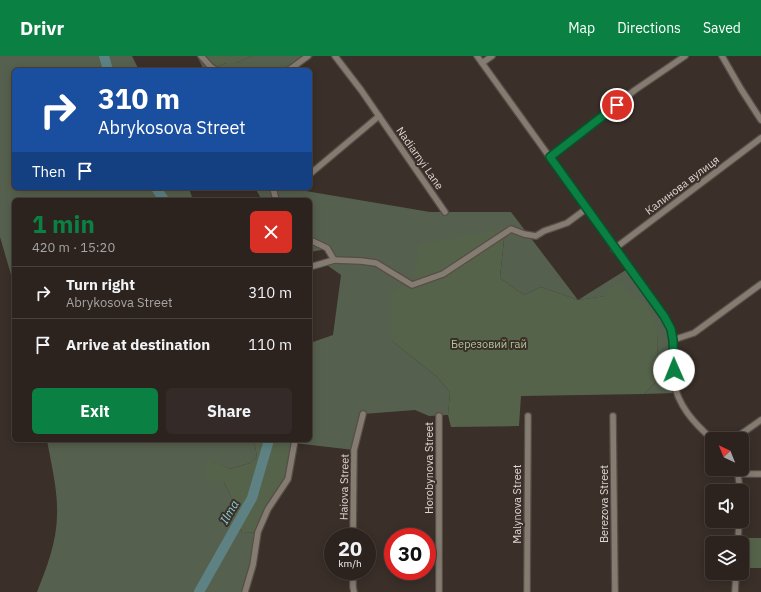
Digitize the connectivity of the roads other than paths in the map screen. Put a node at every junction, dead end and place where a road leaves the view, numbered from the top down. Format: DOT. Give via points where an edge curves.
graph roads {
  1 [pos="308,56"];
  2 [pos="335,56"];
  3 [pos="477,56"];
  4 [pos="492,56"];
  5 [pos="685,56"];
  6 [pos="722,56"];
  7 [pos="201,57"];
  8 [pos="482,63"];
  9 [pos="213,68"];
  10 [pos="292,68"];
  11 [pos="379,116"];
  12 [pos="761,120"];
  13 [pos="761,138"];
  14 [pos="550,157"];
  15 [pos="312,172"];
  16 [pos="586,209"];
  17 [pos="445,212"];
  18 [pos="312,241"];
  19 [pos="614,249"];
  20 [pos="334,260"];
  21 [pos="312,266"];
  22 [pos="761,284"];
  23 [pos="673,340"];
  24 [pos="363,414"];
  25 [pos="439,416"];
  26 [pos="528,416"];
  27 [pos="613,416"];
  28 [pos="761,420"];
  29 [pos="705,432"];
  30 [pos="744,432"];
  31 [pos="295,442"];
  32 [pos="749,472"];
  33 [pos="761,474"];
  34 [pos="353,528"];
  35 [pos="353,580"];
  36 [pos="736,580"];
  37 [pos="246,592"];
  38 [pos="354,592"];
  39 [pos="440,592"];
  40 [pos="527,592"];
  41 [pos="615,592"];
  42 [pos="735,592"];
  1 -- 10 [label="street"];
  2 -- 11 [label="street, Nadiarnyi Lane"];
  3 -- 8 [label="street"];
  4 -- 8 [label="street"];
  5 -- 14 [label="street" via="635,90"];
  6 -- 12 [label="street"];
  7 -- 9 [label="street"];
  8 -- 14 [label="street"];
  11 -- 15 [label="street"];
  11 -- 17 [label="street, Nadiarnyi Lane"];
  13 -- 19 [label="street, Калинова вулиця"];
  14 -- 16 [label="street"];
  16 -- 19 [label="street"];
  16 -- 20 [label="street" via="567,224 536,236 511,229 443,274 412,285 376,263"];
  18 -- 20 [label="street" via="327,248"];
  19 -- 23 [label="street" via="664,316"];
  20 -- 21 [label="street"];
  22 -- 23 [label="street" via="694,333"];
  23 -- 29 [label="street" via="676,393 688,414"];
  24 -- 34 [label="street, Haiova Street" via="354,450"];
  25 -- 39 [label="street, Horobynova Street"];
  26 -- 40 [label="street, Malynova Street"];
  27 -- 41 [label="street, Berezova Street"];
  28 -- 30 [label="street"];
  31 -- 37 [label="street" via="288,480 268,509 258,532"];
  32 -- 33 [label="street"];
  35 -- 38 [label="street"];
  36 -- 42 [label="street"];
}
